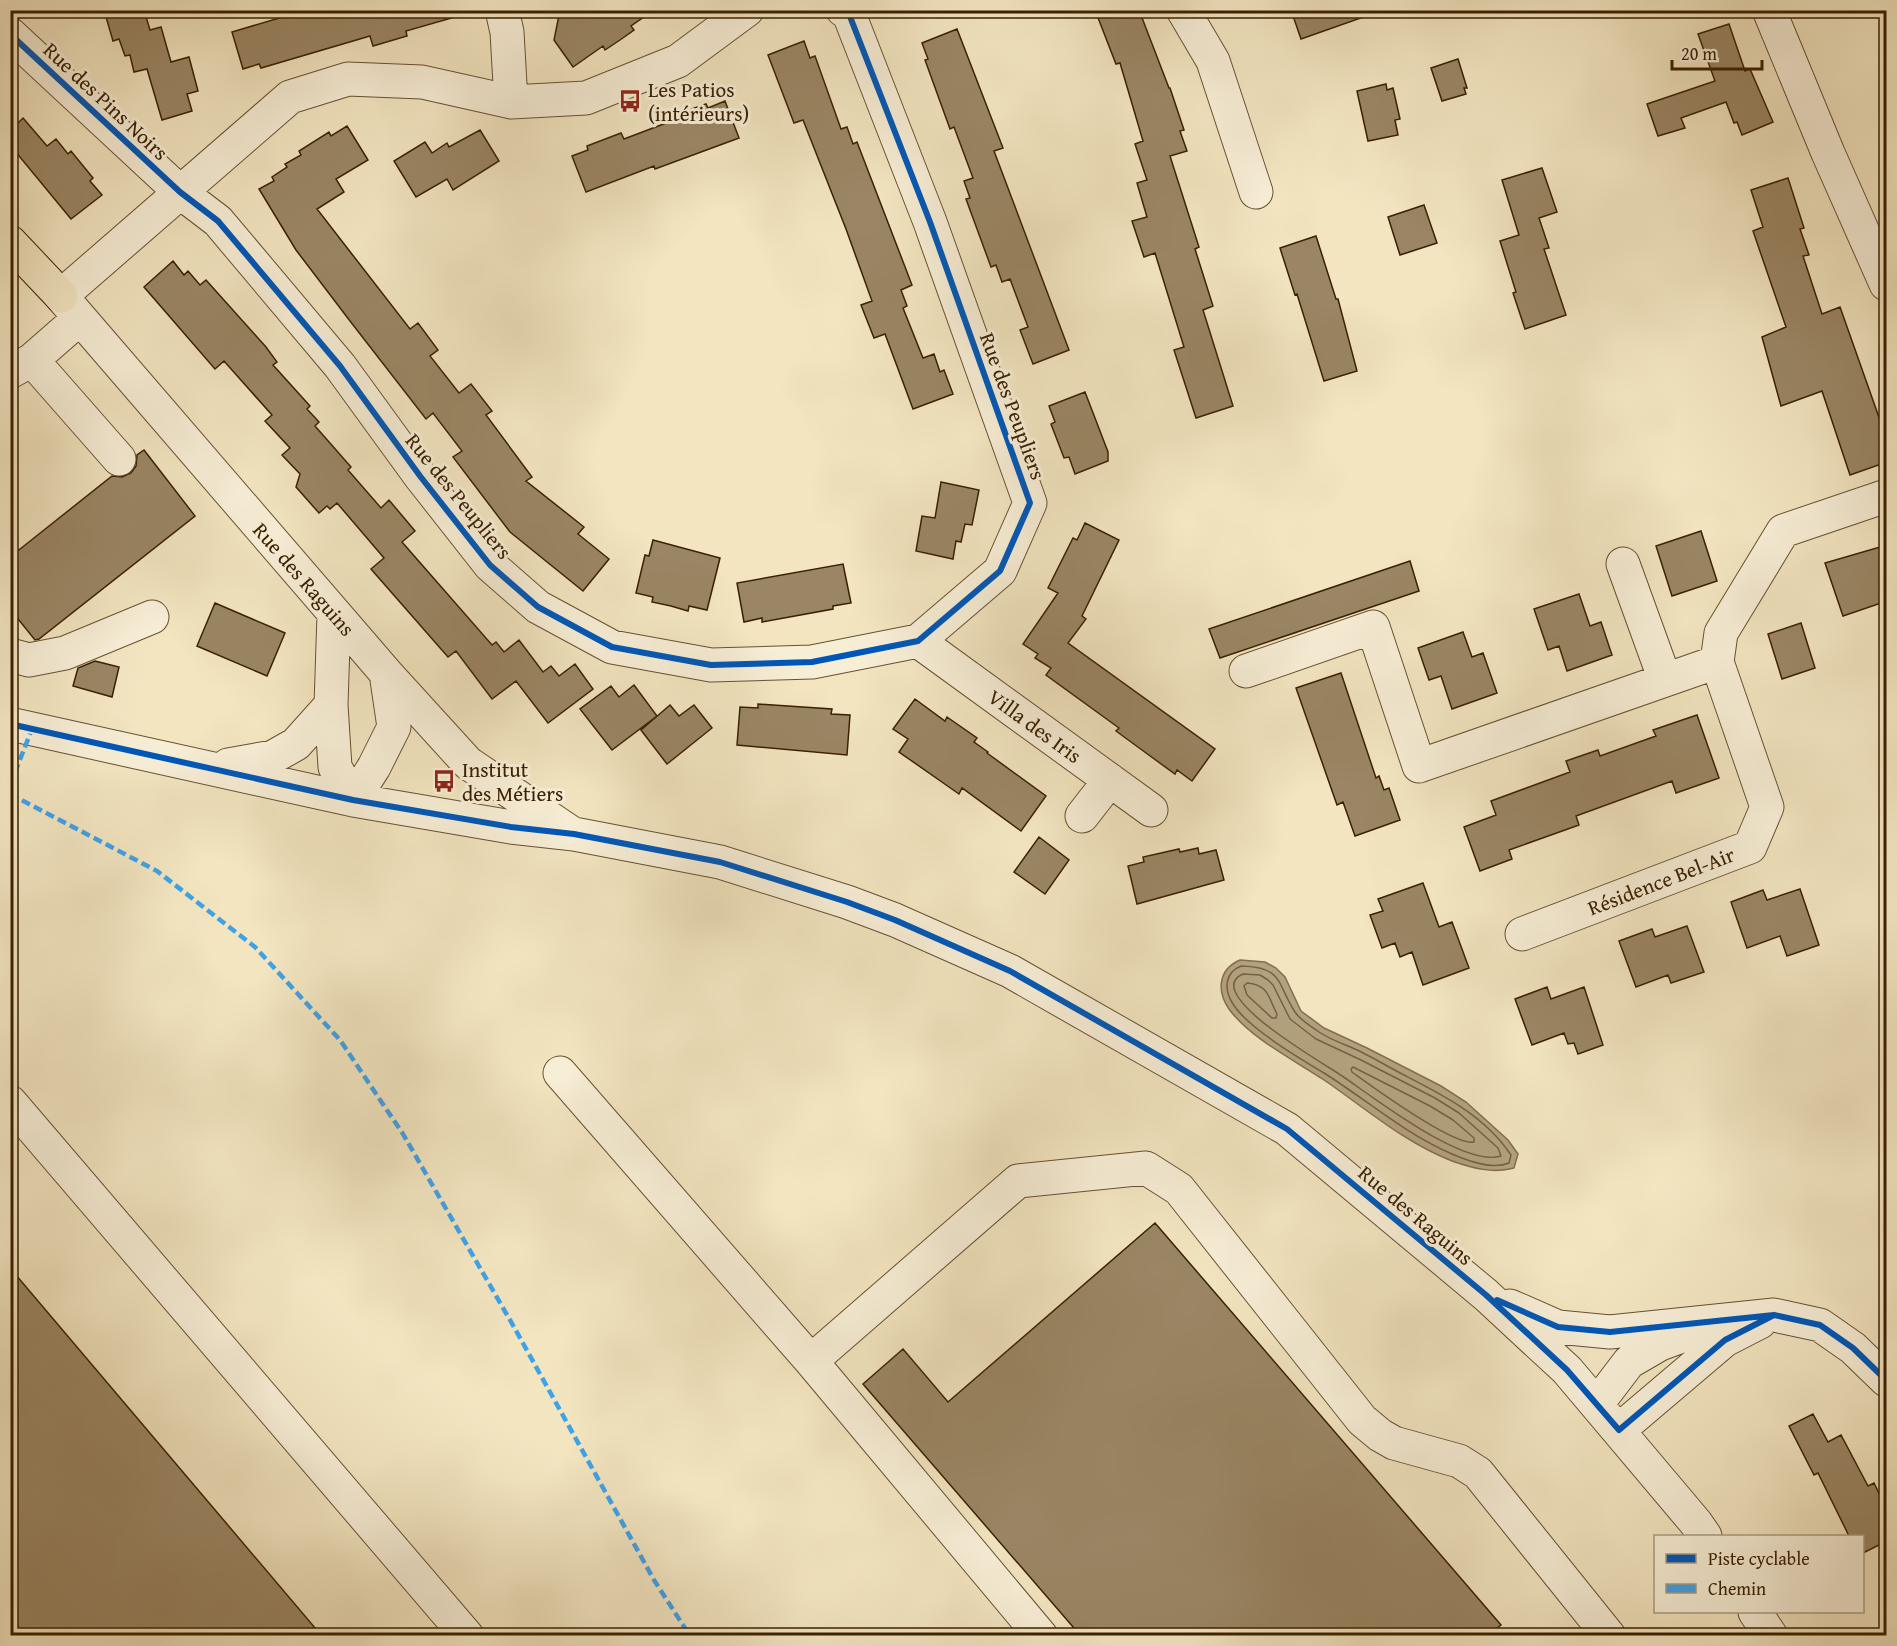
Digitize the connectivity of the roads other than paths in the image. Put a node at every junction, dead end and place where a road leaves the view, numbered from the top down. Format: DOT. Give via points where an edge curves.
graph roads {
  1 [pos="502,10"];
  2 [pos="747,10"];
  3 [pos="843,10"];
  4 [pos="1183,10"];
  5 [pos="1769,10"];
  6 [pos="10,34"];
  7 [pos="510,102"];
  8 [pos="180,192"];
  9 [pos="1256,192"];
  10 [pos="10,242"];
  11 [pos="1887,284"];
  12 [pos="70,307"];
  13 [pos="21,366"];
  14 [pos="119,459"];
  15 [pos="1887,496"];
  16 [pos="1623,564"];
  17 [pos="334,614"];
  18 [pos="152,617"];
  19 [pos="918,641"];
  20 [pos="10,655"];
  21 [pos="1717,662"];
  22 [pos="1246,671"];
  23 [pos="386,673"];
  24 [pos="1665,680"];
  25 [pos="331,705"];
  26 [pos="10,724"];
  27 [pos="214,768"];
  28 [pos="1110,780"];
  29 [pos="353,800"];
  30 [pos="1151,810"];
  31 [pos="1082,816"];
  32 [pos="574,834"];
  33 [pos="1522,934"];
  34 [pos="560,1073"];
  35 [pos="10,1102"];
  36 [pos="1486,1295"];
  37 [pos="1774,1315"];
  38 [pos="1726,1320"];
  39 [pos="811,1361"];
  40 [pos="1887,1380"];
  41 [pos="1597,1404"];
  42 [pos="1619,1430"];
  43 [pos="1704,1535"];
  44 [pos="1756,1613"];
  45 [pos="467,1635"];
  46 [pos="1041,1635"];
  47 [pos="1609,1635"];
  48 [pos="1771,1635"];
  1 -- 7 [label="street" via="507,32"];
  2 -- 7 [label="street" via="678,61 586,98"];
  3 -- 19 [label="street, Rue des Peupliers" via="849,14 930,222 1030,503 1000,570"];
  4 -- 9 [label="street" via="1212,61"];
  5 -- 11 [label="street"];
  6 -- 8 [label="street, Rue des Pins Noirs"];
  7 -- 8 [label="street" via="422,82 348,79 290,96"];
  8 -- 12 [label="street"];
  8 -- 19 [label="street, Rue des Peupliers" via="218,221 340,366 490,565 538,607 612,647 711,665 812,662"];
  10 -- 12 [label="main road"];
  12 -- 13 [label="street"];
  12 -- 17 [label="street, Rue des Raguins"];
  13 -- 14 [label="street"];
  15 -- 21 [label="street, Résidence Bel-Air" via="1783,531 1721,633"];
  16 -- 24 [label="street"];
  17 -- 23 [label="street, Rue des Raguins"];
  17 -- 25 [label="street"];
  18 -- 20 [label="street" via="65,653 29,660"];
  19 -- 28 [label="street, Villa des Iris"];
  21 -- 24 [label="street"];
  21 -- 33 [label="street, Résidence Bel-Air" via="1767,807 1750,847"];
  22 -- 24 [label="street" via="1373,627 1419,766"];
  23 -- 29 [label="street" via="394,727"];
  23 -- 32 [label="street, Rue des Raguins" via="468,763"];
  25 -- 27 [label="street" via="296,744 273,757"];
  25 -- 29 [label="street" via="334,767"];
  26 -- 27 [label="street, Rue des Raguins"];
  27 -- 29 [label="street, Rue des Raguins"];
  28 -- 30 [label="street, Villa des Iris"];
  28 -- 31 [label="street"];
  29 -- 32 [label="street, Rue des Raguins"];
  32 -- 36 [label="street, Rue des Raguins" via="720,862 895,920 1010,971 1287,1129"];
  34 -- 39 [label="street"];
  35 -- 45 [label="street"];
  36 -- 38 [label="street" via="1558,1327 1610,1332"];
  36 -- 41 [label="street, Rue des Raguins" via="1567,1370"];
  37 -- 38 [label="street"];
  37 -- 40 [label="street" via="1820,1326 1853,1348"];
  37 -- 42 [label="street" via="1725,1340"];
  38 -- 41 [label="street" via="1660,1344 1629,1362"];
  39 -- 46 [label="street"];
  39 -- 47 [label="street" via="1018,1181 1146,1168 1179,1189 1362,1420 1394,1443 1459,1461 1478,1473"];
  41 -- 42 [label="street, Rue des Raguins"];
  42 -- 43 [label="street, Rue des Raguins"];
  44 -- 48 [label="street"];
}
